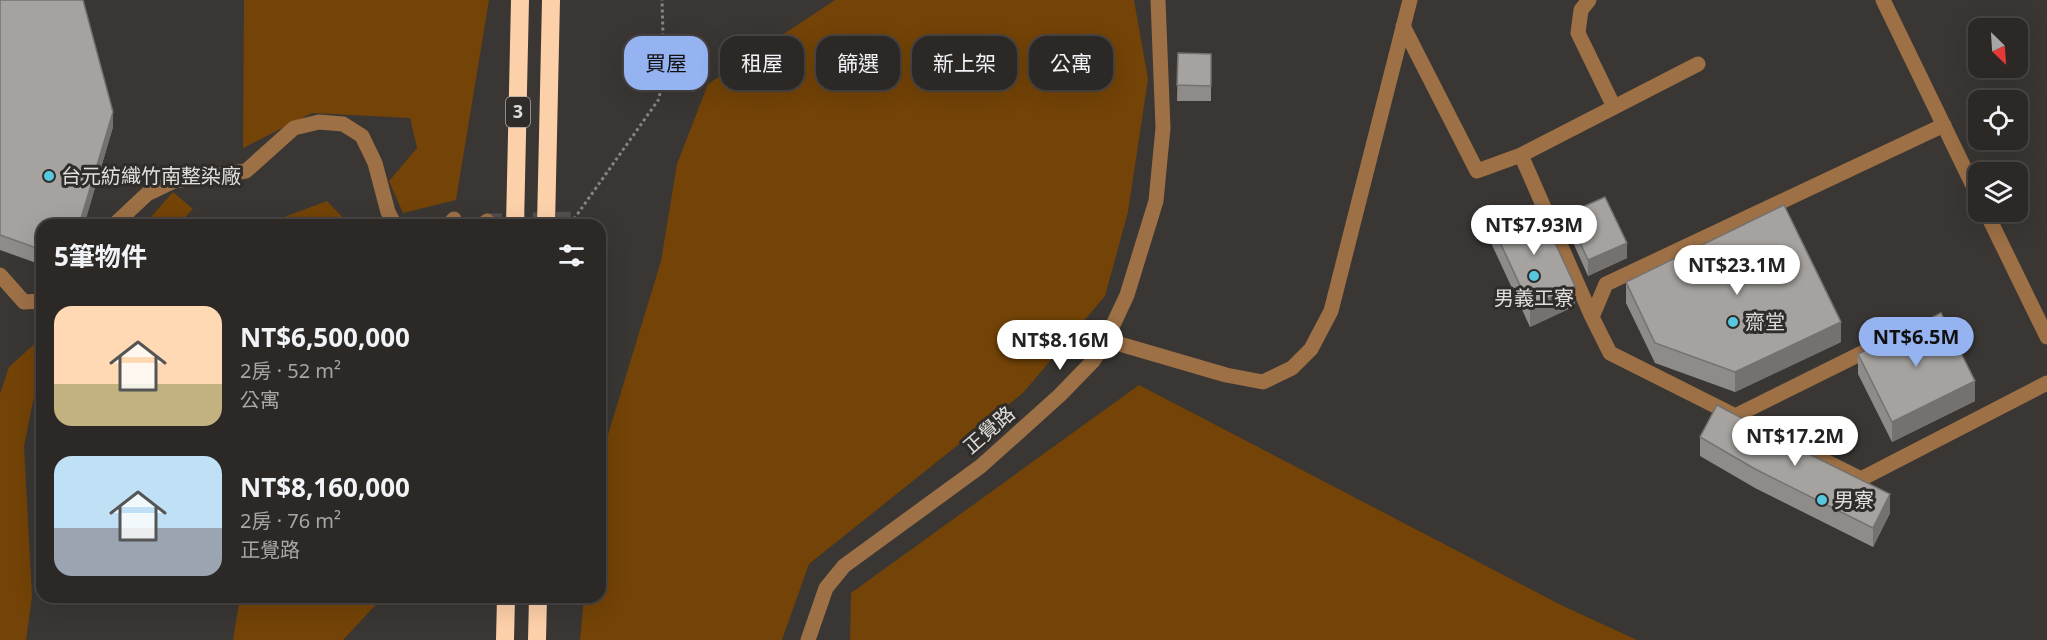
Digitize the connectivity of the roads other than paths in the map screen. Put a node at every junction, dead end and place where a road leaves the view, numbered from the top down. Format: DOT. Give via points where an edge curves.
graph roads {
  1 [pos="520,0"];
  2 [pos="551,0"];
  3 [pos="1158,0"];
  4 [pos="1410,0"];
  5 [pos="1589,0"];
  6 [pos="1883,0"];
  7 [pos="1403,26"];
  8 [pos="1698,64"];
  9 [pos="1614,107"];
  10 [pos="1944,126"];
  11 [pos="1521,155"];
  12 [pos="1968,175"];
  13 [pos="120,219"];
  14 [pos="392,219"];
  15 [pos="515,219"];
  16 [pos="546,219"];
  17 [pos="1991,222"];
  18 [pos="0,275"];
  19 [pos="36,301"];
  20 [pos="1592,317"];
  21 [pos="2047,337"];
  22 [pos="1892,338"];
  23 [pos="1106,340"];
  24 [pos="2047,383"];
  25 [pos="1735,416"];
  26 [pos="506,603"];
  27 [pos="538,603"];
  28 [pos="505,640"];
  29 [pos="537,640"];
  30 [pos="808,640"];
  1 -- 15 [label="highway, 3"];
  2 -- 16 [label="highway, 3"];
  3 -- 23 [label="street, 正覺路" via="1163,128 1156,201 1127,295"];
  4 -- 7 [label="street"];
  5 -- 9 [label="street" via="1581,10 1578,33"];
  6 -- 10 [label="street"];
  7 -- 11 [label="street" via="1477,171"];
  7 -- 23 [label="street" via="1330,310 1311,349 1292,368 1263,382"];
  8 -- 9 [label="street"];
  9 -- 11 [label="street"];
  10 -- 12 [label="street"];
  10 -- 20 [label="street" via="1606,284"];
  11 -- 20 [label="street"];
  13 -- 14 [label="street" via="147,194 174,181 246,171 294,128 320,122 343,124 362,136 375,163"];
  17 -- 21 [label="street"];
  18 -- 19 [label="street" via="24,302"];
  20 -- 25 [label="street" via="1610,353"];
  22 -- 25 [label="street"];
  23 -- 30 [label="street, 正覺路" via="1093,361 1060,395 981,466 844,566 825,588"];
  24 -- 25 [label="street" via="1861,479"];
  26 -- 28 [label="highway"];
  27 -- 29 [label="highway"];
}
